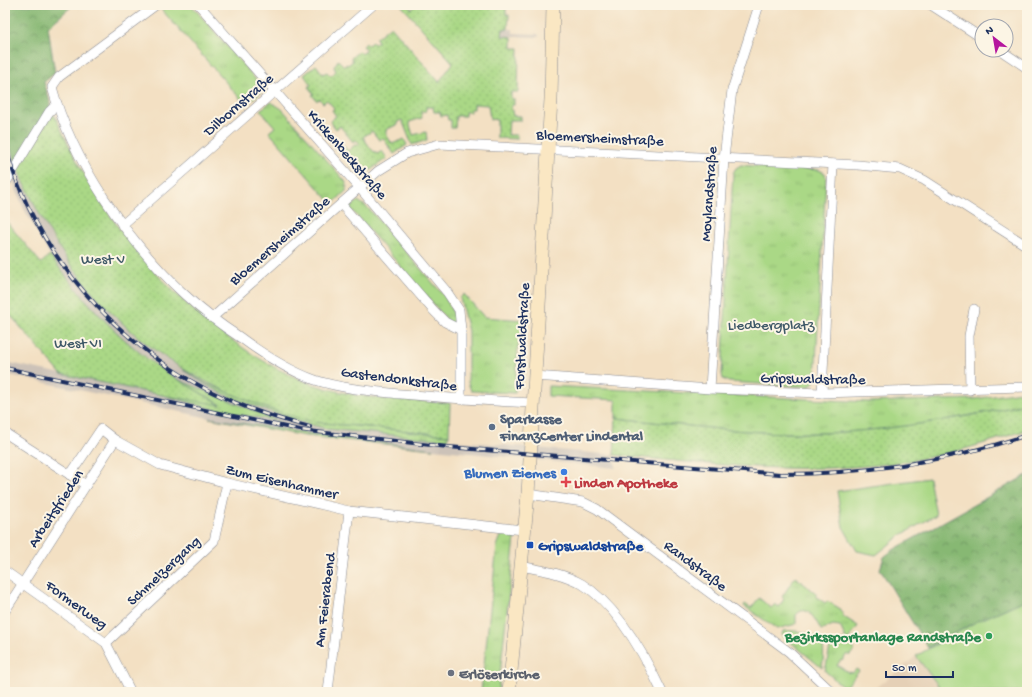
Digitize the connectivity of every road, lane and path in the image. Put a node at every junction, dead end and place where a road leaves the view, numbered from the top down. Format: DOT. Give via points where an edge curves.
graph roads {
  1 [pos="156,5"];
  2 [pos="199,5"];
  3 [pos="374,5"];
  4 [pos="553,5"];
  5 [pos="759,5"];
  6 [pos="931,5"];
  7 [pos="974,33"];
  8 [pos="1012,58"];
  9 [pos="1027,68"];
  10 [pos="274,91"];
  11 [pos="57,104"];
  12 [pos="548,148"];
  13 [pos="724,158"];
  14 [pos="833,164"];
  15 [pos="5,184"];
  16 [pos="359,187"];
  17 [pos="341,204"];
  18 [pos="122,225"];
  19 [pos="1027,246"];
  20 [pos="974,309"];
  21 [pos="212,318"];
  22 [pos="461,330"];
  23 [pos="535,376"];
  24 [pos="1027,387"];
  25 [pos="710,389"];
  26 [pos="970,390"];
  27 [pos="822,393"];
  28 [pos="461,400"];
  29 [pos="533,403"];
  30 [pos="5,433"];
  31 [pos="115,440"];
  32 [pos="70,475"];
  33 [pos="228,483"];
  34 [pos="86,485"];
  35 [pos="528,494"];
  36 [pos="349,511"];
  37 [pos="523,530"];
  38 [pos="520,566"];
  39 [pos="5,571"];
  40 [pos="24,583"];
  41 [pos="5,611"];
  42 [pos="106,643"];
  43 [pos="131,692"];
  44 [pos="328,692"];
  45 [pos="509,692"];
  46 [pos="662,692"];
  47 [pos="832,692"];
  1 -- 11 [label="street, Gastendonkstraße" via="59,77 52,87"];
  2 -- 10 [label="street, Krickenbeckstraße"];
  3 -- 10 [label="street, Dilbornstraße"];
  4 -- 12 [label="street, Forstwaldstraße"];
  5 -- 13 [label="street, Moylandstraße" via="732,90"];
  6 -- 7 [label="street"];
  8 -- 9 [label="street"];
  10 -- 16 [label="street, Krickenbeckstraße"];
  10 -- 18 [label="street, Dilbornstraße"];
  11 -- 15 [label="street" via="49,112"];
  11 -- 18 [label="street, Gastendonkstraße" via="78,154"];
  12 -- 13 [label="street, Bloemersheimstraße"];
  12 -- 16 [label="street, Bloemersheimstraße" via="439,144 407,153 378,171"];
  12 -- 23 [label="street, Forstwaldstraße"];
  13 -- 14 [label="street, Bloemersheimstraße"];
  13 -- 25 [label="street, Moylandstraße"];
  14 -- 19 [label="street, Bloemersheimstraße" via="900,169 924,180"];
  14 -- 27 [label="street"];
  16 -- 17 [label="street, Bloemersheimstraße"];
  16 -- 22 [label="street, Krickenbeckstraße" via="447,292 459,310"];
  17 -- 21 [label="street, Bloemersheimstraße"];
  17 -- 22 [label="street" via="434,311 445,322"];
  18 -- 21 [label="street, Gastendonkstraße" via="183,294"];
  20 -- 26 [label="street" via="969,336"];
  21 -- 28 [label="street, Gastendonkstraße" via="263,353 315,380 349,389"];
  22 -- 28 [label="street, Krickenbeckstraße"];
  23 -- 25 [label="street, Gripswaldstraße"];
  23 -- 29 [label="street, Forstwaldstraße"];
  24 -- 26 [label="street, Gripswaldstraße"];
  25 -- 27 [label="street, Gripswaldstraße"];
  26 -- 27 [label="street, Gripswaldstraße"];
  28 -- 29 [label="street, Gastendonkstraße"];
  29 -- 35 [label="street, Forstwaldstraße"];
  30 -- 32 [label="street"];
  31 -- 32 [label="street, Zum Eisenhammer" via="101,429"];
  31 -- 33 [label="street, Zum Eisenhammer" via="160,465"];
  31 -- 34 [label="street, Arbeitsfrieden"];
  32 -- 34 [label="street"];
  33 -- 36 [label="street, Zum Eisenhammer"];
  33 -- 42 [label="street, Schmelzergang" via="214,541"];
  34 -- 40 [label="street, Arbeitsfrieden"];
  35 -- 37 [label="street, Forstwaldstraße"];
  35 -- 47 [label="street, Randstraße" via="583,502 597,509 789,652"];
  36 -- 37 [label="street, Zum Eisenhammer"];
  36 -- 44 [label="street, Am Feierabend"];
  37 -- 38 [label="street, Forstwaldstraße"];
  38 -- 45 [label="street, Forstwaldstraße"];
  38 -- 46 [label="street" via="555,573 582,584 607,606 631,636"];
  39 -- 40 [label="street, Formerweg"];
  40 -- 41 [label="street, Arbeitsfrieden"];
  40 -- 42 [label="street, Formerweg"];
  42 -- 43 [label="street, Formerweg"];
}
